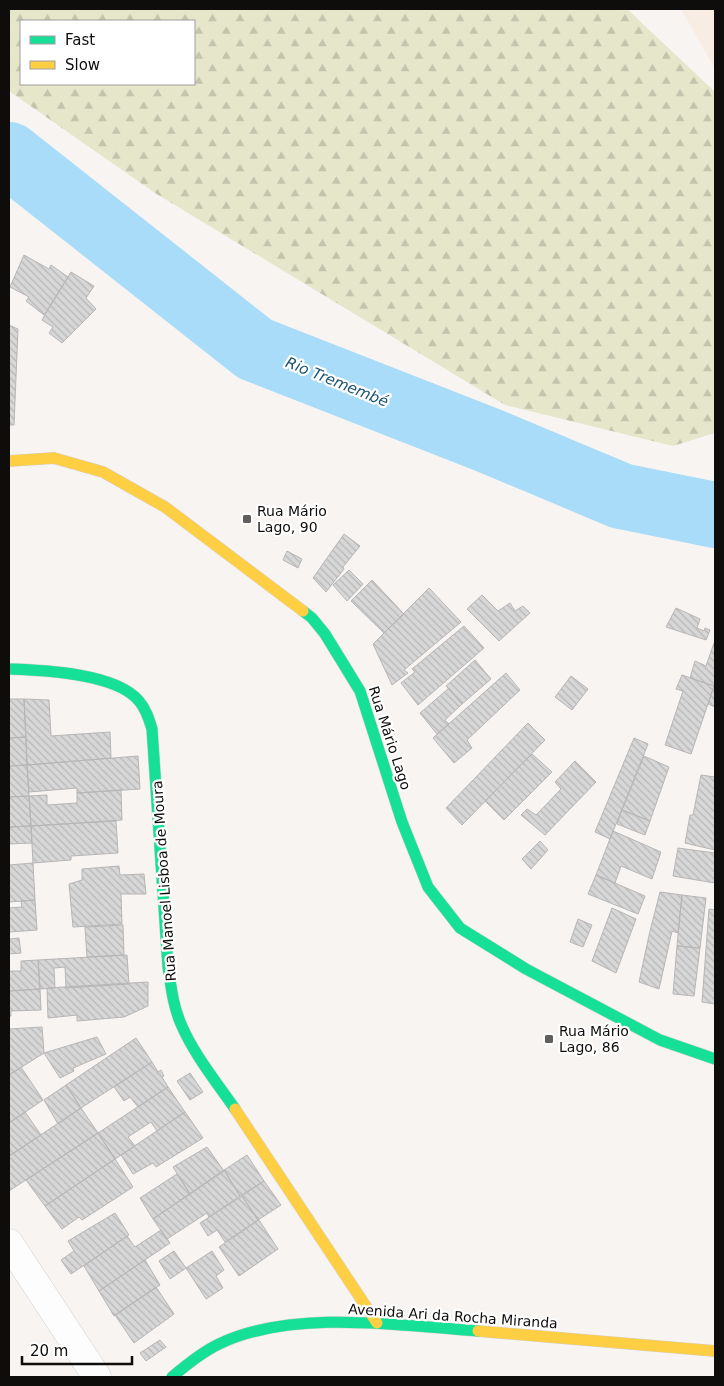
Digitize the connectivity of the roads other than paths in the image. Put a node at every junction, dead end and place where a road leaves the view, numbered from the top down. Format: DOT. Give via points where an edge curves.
graph roads {
  1 [pos="9,461"];
  2 [pos="9,668"];
  3 [pos="715,1059"];
  4 [pos="9,1243"];
  5 [pos="377,1323"];
  6 [pos="715,1351"];
  7 [pos="97,1377"];
  8 [pos="172,1377"];
  1 -- 3 [label="street, Rua Mário Lago" via="54,458 103,472 165,506 312,618 360,691 402,822 428,887 460,928 526,969 660,1040"];
  2 -- 5 [label="street, Rua Manoel Lisboa de Moura" via="54,671 110,683 135,695 145,708 152,729 168,967 180,1024"];
  4 -- 7 [label="street"];
  5 -- 6 [label="street, Avenida Ari da Rocha Miranda"];
  5 -- 8 [label="street, Avenida Ari da Rocha Miranda" via="316,1323 265,1328 218,1344"];
}
